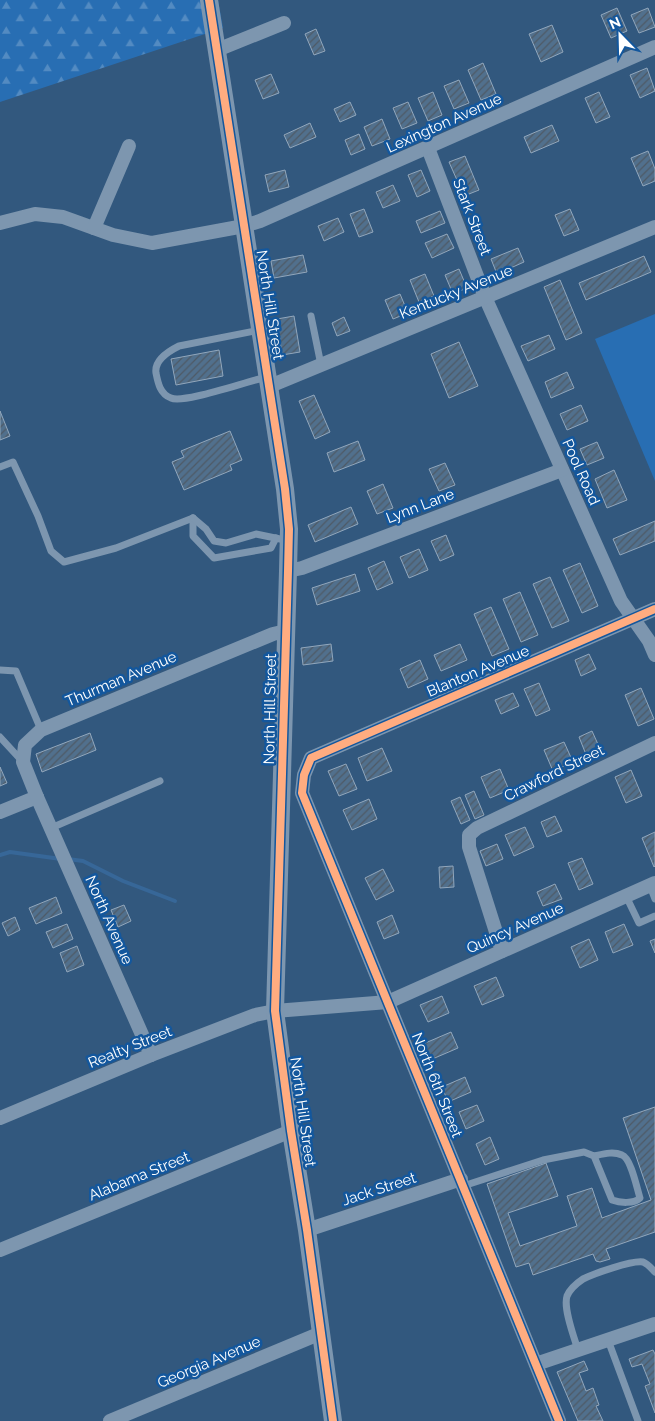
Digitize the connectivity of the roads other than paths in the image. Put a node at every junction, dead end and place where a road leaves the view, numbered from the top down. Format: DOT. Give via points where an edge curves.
graph roads {
  1 [pos="209,0"];
  2 [pos="284,23"];
  3 [pos="655,47"];
  4 [pos="217,50"];
  5 [pos="129,146"];
  6 [pos="428,148"];
  7 [pos="0,222"];
  8 [pos="244,226"];
  9 [pos="655,226"];
  10 [pos="94,228"];
  11 [pos="484,297"];
  12 [pos="311,316"];
  13 [pos="260,330"];
  14 [pos="321,365"];
  15 [pos="269,381"];
  16 [pos="0,467"];
  17 [pos="562,470"];
  18 [pos="193,518"];
  19 [pos="282,540"];
  20 [pos="288,572"];
  21 [pos="655,609"];
  22 [pos="634,619"];
  23 [pos="286,631"];
  24 [pos="655,655"];
  25 [pos="0,670"];
  26 [pos="42,730"];
  27 [pos="0,737"];
  28 [pos="655,743"];
  29 [pos="311,758"];
  30 [pos="23,762"];
  31 [pos="160,781"];
  32 [pos="37,797"];
  33 [pos="0,812"];
  34 [pos="50,828"];
  35 [pos="652,885"];
  36 [pos="626,896"];
  37 [pos="655,899"];
  38 [pos="655,916"];
  39 [pos="502,951"];
  40 [pos="388,1002"];
  41 [pos="275,1011"];
  42 [pos="150,1055"];
  43 [pos="0,1118"];
  44 [pos="291,1132"];
  45 [pos="594,1156"];
  46 [pos="462,1182"];
  47 [pos="307,1230"];
  48 [pos="0,1250"];
  49 [pos="655,1272"];
  50 [pos="655,1324"];
  51 [pos="321,1333"];
  52 [pos="608,1340"];
  53 [pos="578,1350"];
  54 [pos="536,1364"];
  55 [pos="132,1417"];
  56 [pos="110,1421"];
  57 [pos="333,1421"];
  58 [pos="559,1421"];
  59 [pos="638,1421"];
  1 -- 4 [label="street, North Hill Street"];
  2 -- 4 [label="street"];
  3 -- 6 [label="street, Lexington Avenue"];
  4 -- 8 [label="street, North Hill Street"];
  5 -- 10 [label="street"];
  6 -- 8 [label="street, Lexington Avenue"];
  6 -- 11 [label="street, Stark Street"];
  7 -- 10 [label="street, Lexington Avenue" via="35,214 63,217"];
  8 -- 10 [label="street, Lexington Avenue" via="152,243"];
  8 -- 13 [label="street, North Hill Street"];
  9 -- 11 [label="street, Kentucky Avenue"];
  11 -- 14 [label="street, Kentucky Avenue"];
  11 -- 17 [label="street, Pool Road"];
  12 -- 14 [label="lane"];
  13 -- 15 [label="street, North Hill Street"];
  13 -- 15 [label="lane" via="179,346 159,360 156,371 159,387 167,396 177,400 249,381"];
  14 -- 15 [label="street, Kentucky Avenue"];
  15 -- 19 [label="street, North Hill Street" via="285,489"];
  16 -- 18 [label="lane" via="13,462 51,550 64,562 116,548"];
  17 -- 20 [label="street, Lynn Lane"];
  17 -- 22 [label="street, Pool Road" via="622,601"];
  18 -- 19 [label="lane" via="214,541 226,543 256,534"];
  18 -- 19 [label="lane" via="193,536 214,558 270,548"];
  19 -- 20 [label="street, North Hill Street"];
  20 -- 23 [label="street, North Hill Street"];
  21 -- 22 [label="street, Blanton Avenue"];
  22 -- 24 [label="street, Pool Road"];
  22 -- 29 [label="street, Blanton Avenue"];
  23 -- 26 [label="street, Thurman Avenue"];
  23 -- 41 [label="street, North Hill Street"];
  25 -- 26 [label="lane" via="16,671"];
  26 -- 30 [label="street, Thurman Avenue" via="25,745"];
  27 -- 30 [label="lane"];
  28 -- 39 [label="street, Crawford Street" via="477,828 469,835 469,846"];
  29 -- 40 [label="street, North 6th Street" via="302,793"];
  30 -- 32 [label="street"];
  31 -- 34 [label="lane"];
  32 -- 33 [label="street"];
  32 -- 34 [label="street, North Avenue"];
  34 -- 42 [label="street, North Avenue"];
  35 -- 36 [label="street, Quincy Avenue"];
  35 -- 37 [label="lane"];
  36 -- 38 [label="lane" via="639,923"];
  36 -- 39 [label="street, Quincy Avenue"];
  39 -- 40 [label="street, Quincy Avenue"];
  40 -- 41 [label="street, Quincy Avenue"];
  40 -- 46 [label="street, North 6th Street"];
  41 -- 42 [label="street, Realty Street" via="255,1015"];
  41 -- 44 [label="street, North Hill Street"];
  42 -- 43 [label="street, Realty Street"];
  44 -- 47 [label="street, North Hill Street"];
  44 -- 48 [label="street, Alabama Street"];
  45 -- 45 [label="lane" via="612,1200 618,1203 640,1198 624,1155 612,1152"];
  45 -- 46 [label="lane" via="584,1152 543,1160"];
  46 -- 47 [label="street, Jack Street"];
  46 -- 54 [label="street, North 6th Street"];
  47 -- 51 [label="street, North Hill Street"];
  49 -- 53 [label="lane" via="643,1262 631,1262 575,1285 567,1297 566,1308"];
  50 -- 52 [label="street"];
  51 -- 55 [label="street, Georgia Avenue"];
  51 -- 57 [label="street, North Hill Street"];
  52 -- 53 [label="street"];
  52 -- 59 [label="lane"];
  53 -- 54 [label="street"];
  54 -- 58 [label="street, North 6th Street"];
  55 -- 56 [label="street, Georgia Avenue"];
}
